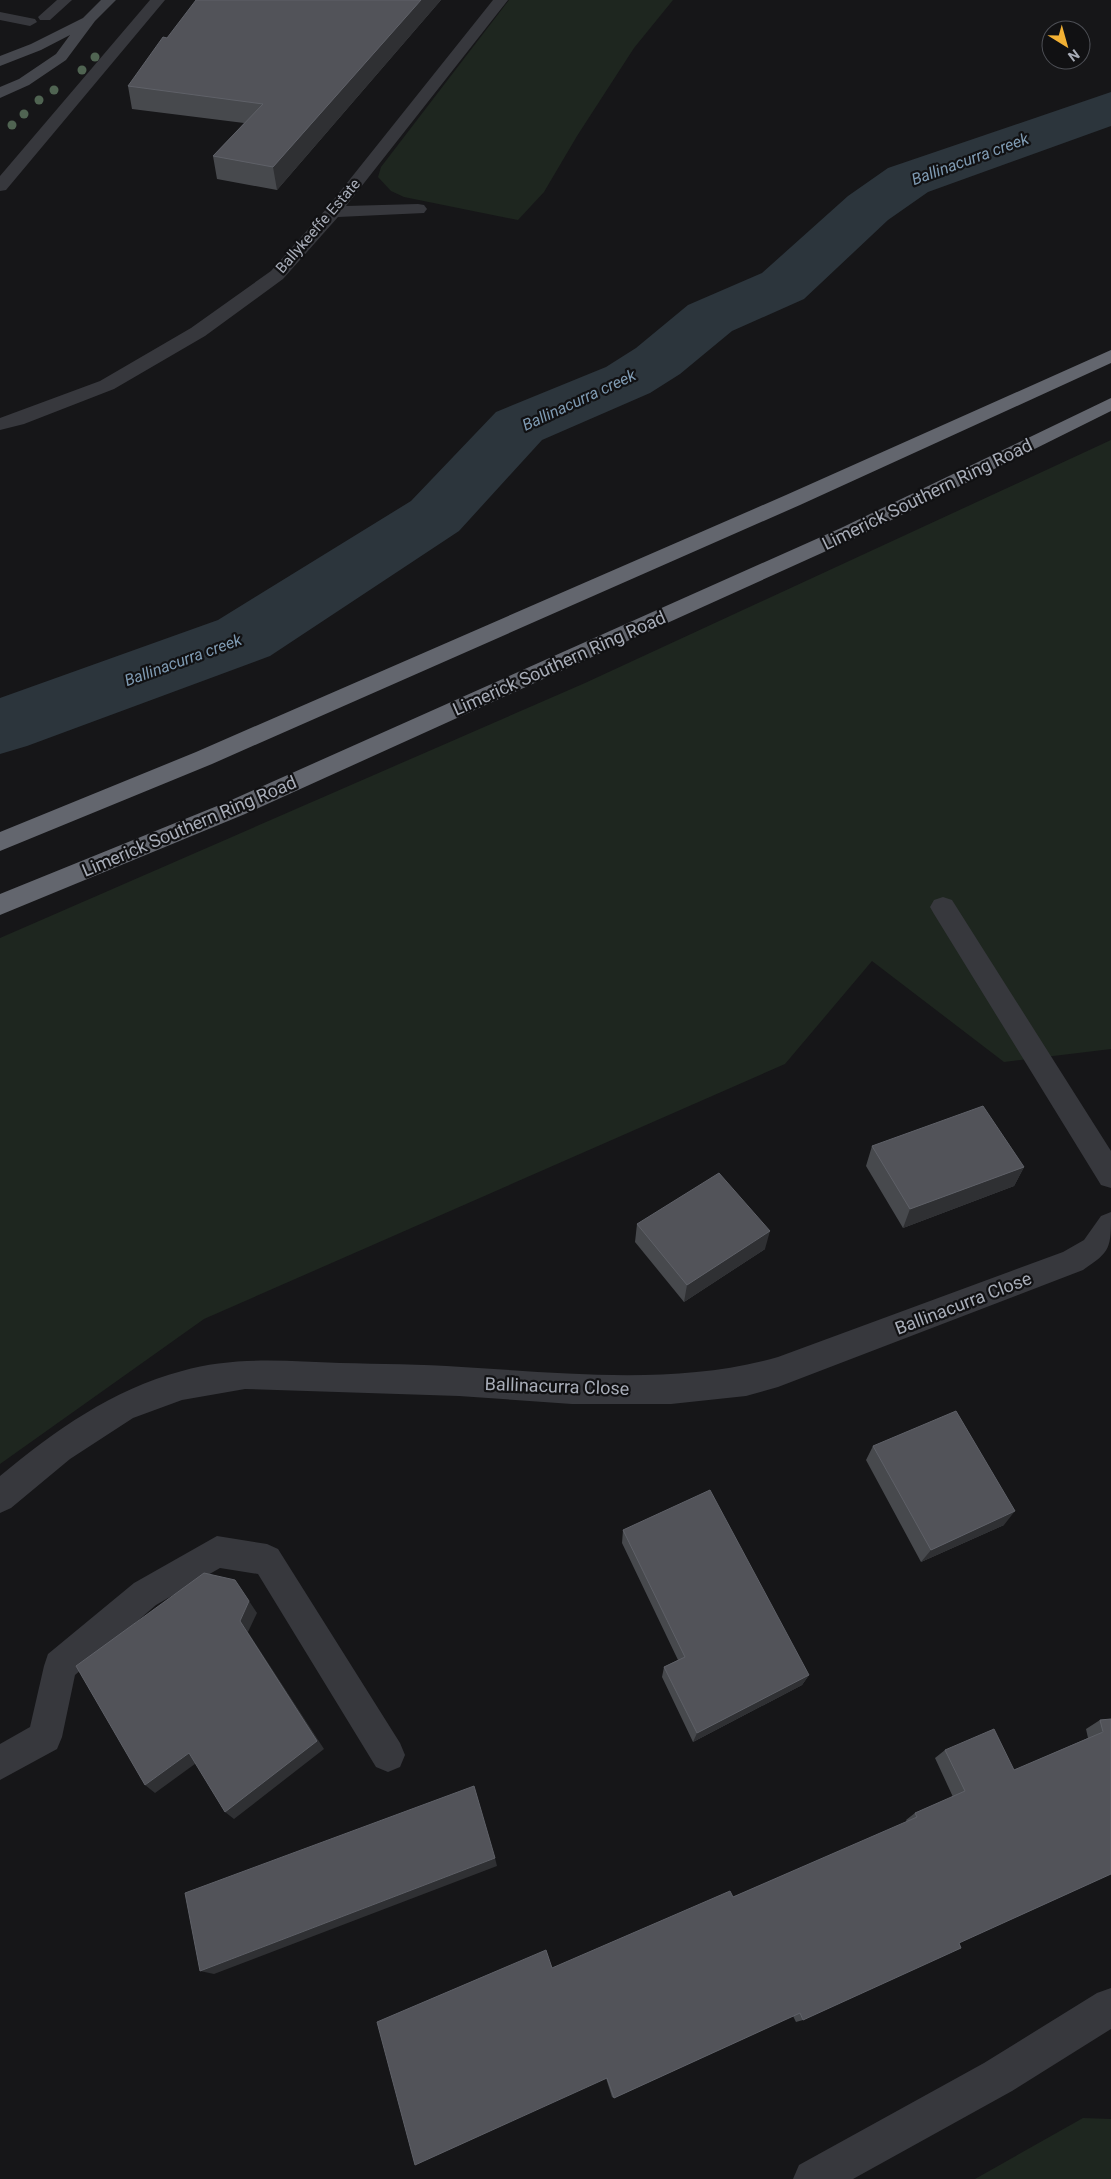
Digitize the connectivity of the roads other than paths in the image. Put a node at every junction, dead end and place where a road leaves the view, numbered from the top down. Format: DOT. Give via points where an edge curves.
graph roads {
  1 [pos="65,0"];
  2 [pos="109,0"];
  3 [pos="158,0"];
  4 [pos="501,0"];
  5 [pos="0,16"];
  6 [pos="45,17"];
  7 [pos="90,18"];
  8 [pos="30,22"];
  9 [pos="0,61"];
  10 [pos="0,93"];
  11 [pos="0,186"];
  12 [pos="418,209"];
  13 [pos="333,212"];
  14 [pos="1111,356"];
  15 [pos="1111,404"];
  16 [pos="0,424"];
  17 [pos="0,842"];
  18 [pos="0,905"];
  19 [pos="943,907"];
  20 [pos="1111,1176"];
  21 [pos="1111,1225"];
  22 [pos="0,1497"];
  23 [pos="388,1755"];
  24 [pos="0,1764"];
  25 [pos="1111,2007"];
  26 [pos="813,2179"];
  1 -- 6 [label="lane"];
  2 -- 7 [label="main road"];
  3 -- 11 [label="street"];
  4 -- 13 [label="street, Ballykeeffe Estate"];
  5 -- 8 [label="lane"];
  7 -- 9 [label="main road" via="36,47"];
  7 -- 10 [label="main road" via="61,57 24,82"];
  12 -- 13 [label="street"];
  13 -- 16 [label="street, Ballykeeffe Estate" via="277,275 198,332 107,385"];
  14 -- 17 [label="highway" via="721,532 204,758"];
  15 -- 18 [label="highway, Limerick Southern Ring Road" via="839,537 236,808"];
  19 -- 20 [label="street"];
  21 -- 22 [label="street, Ballinacurra Close" via="1094,1249 1073,1261 788,1369 746,1381 671,1389 572,1389 245,1374 182,1385 122,1407 59,1448"];
  23 -- 24 [label="lane" via="267,1560 217,1552 146,1594 60,1666 45,1737"];
  25 -- 26 [label="street" via="998,2077"];
}
